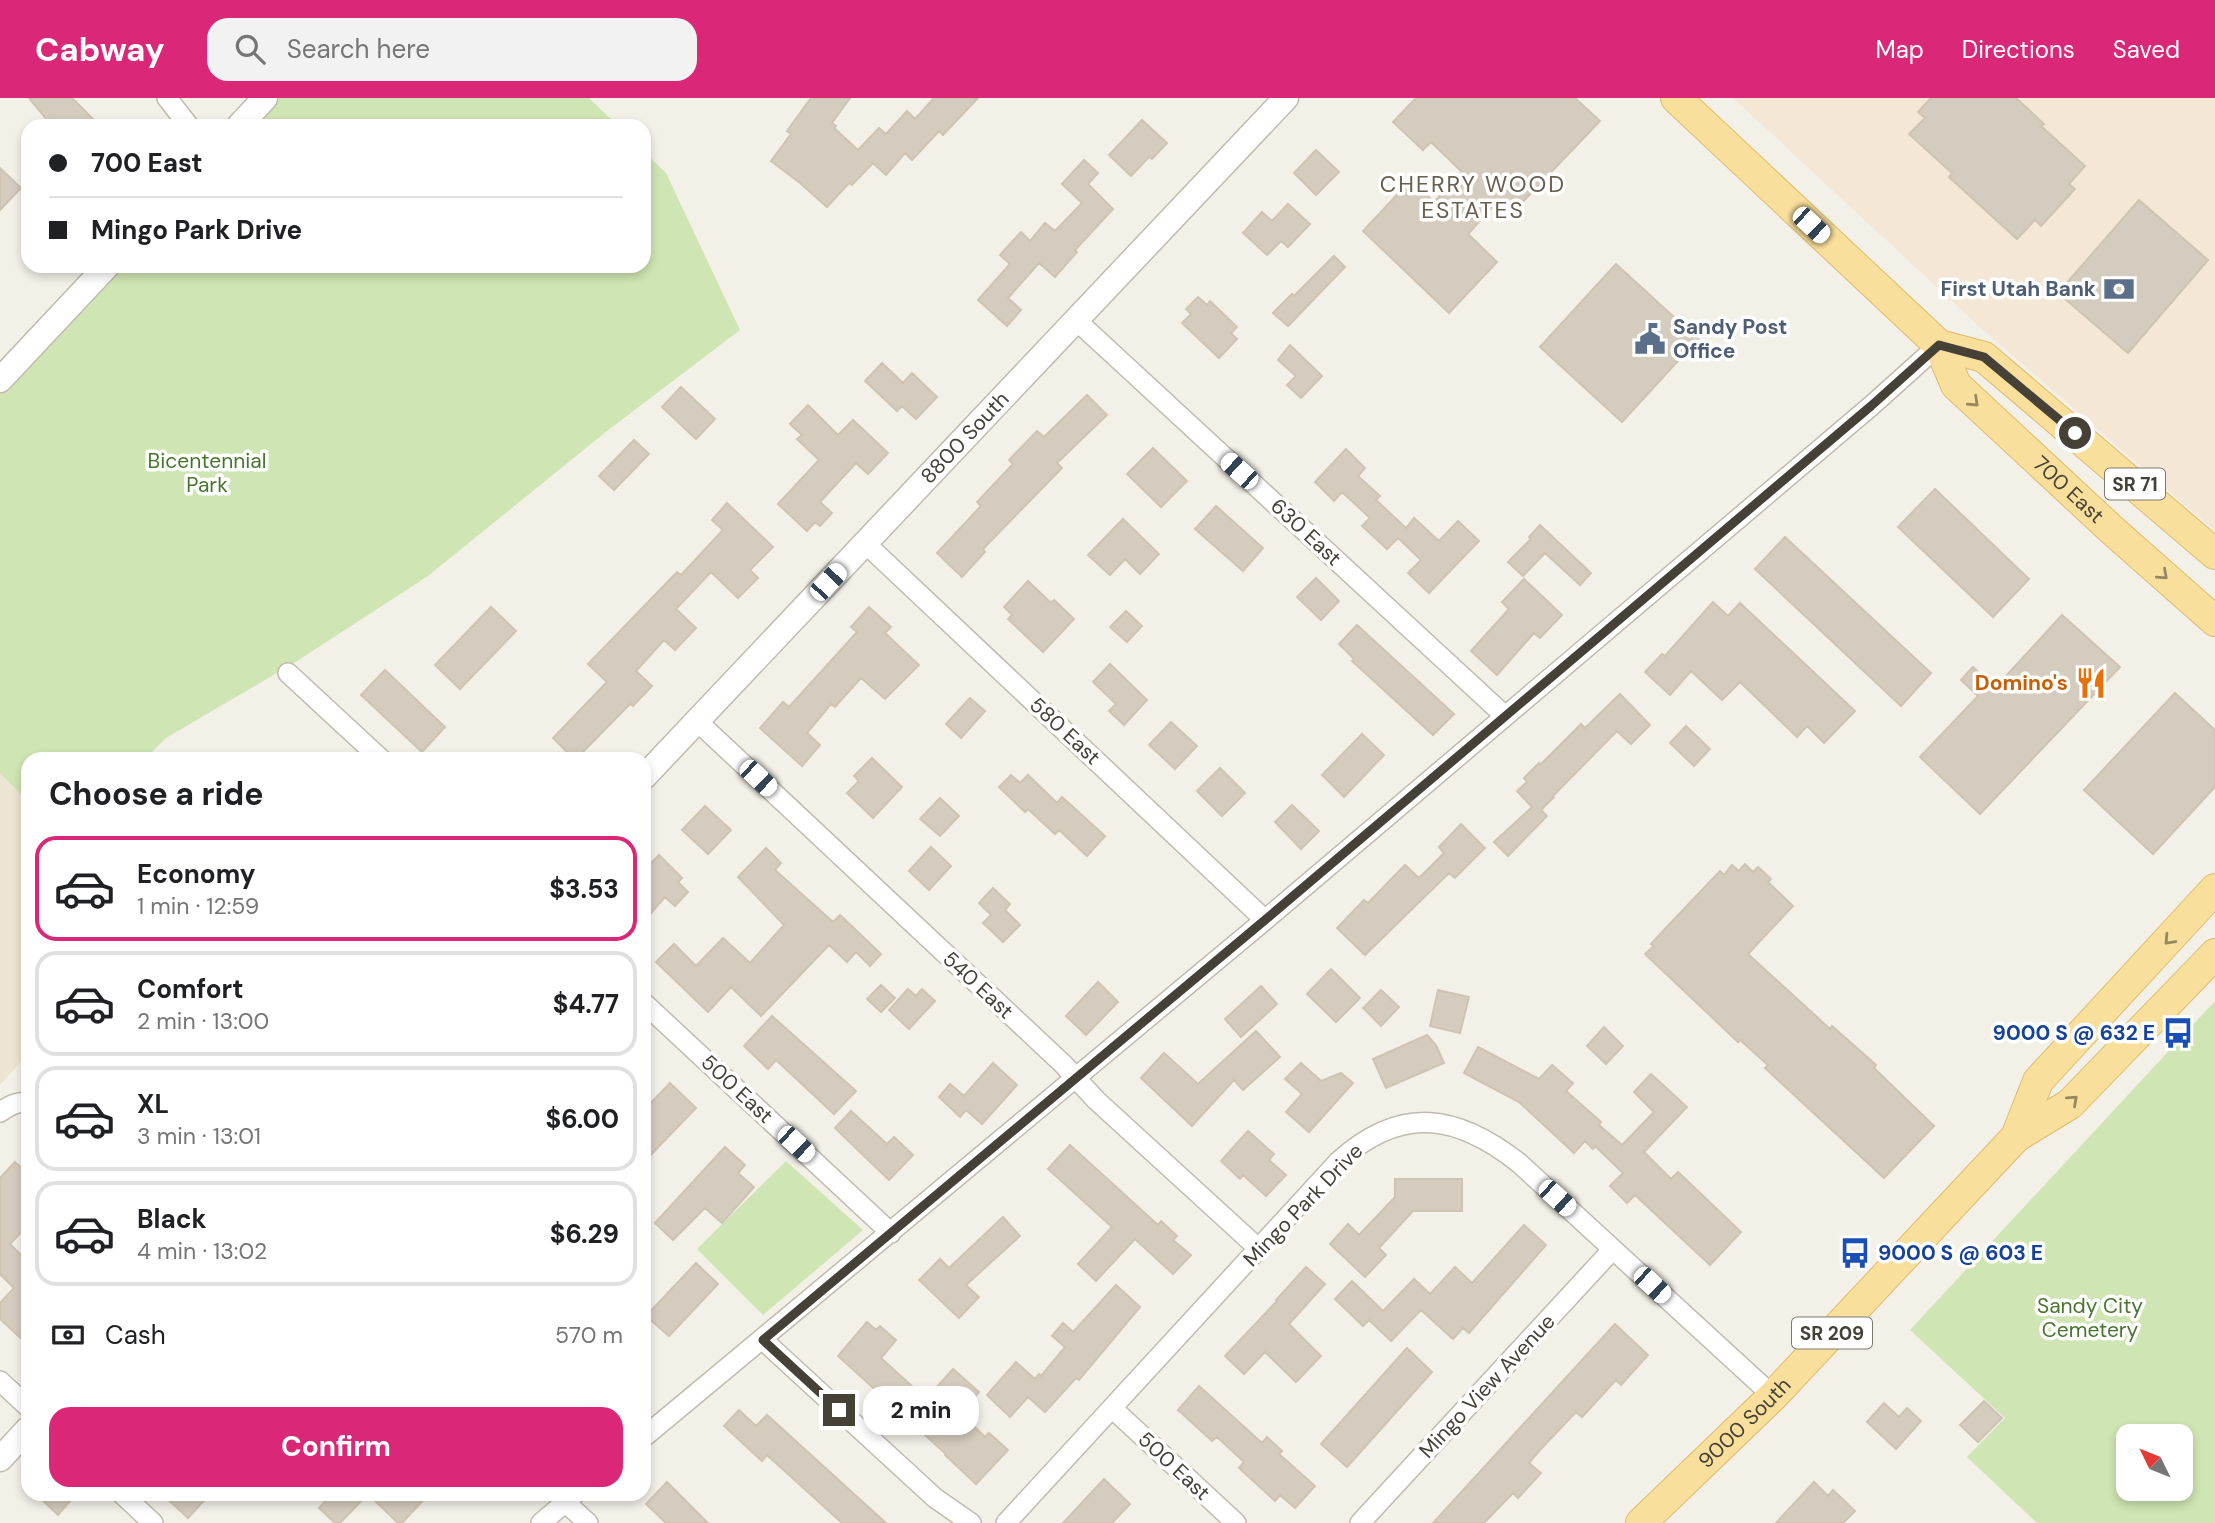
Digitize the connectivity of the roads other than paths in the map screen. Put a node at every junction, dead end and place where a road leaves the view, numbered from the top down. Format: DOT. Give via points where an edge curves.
graph roads {
  1 [pos="167,98"];
  2 [pos="265,98"];
  3 [pos="1286,98"];
  4 [pos="1676,98"];
  5 [pos="184,119"];
  6 [pos="246,119"];
  7 [pos="100,273"];
  8 [pos="1076,320"];
  9 [pos="1939,345"];
  10 [pos="0,380"];
  11 [pos="865,543"];
  12 [pos="2215,554"];
  13 [pos="2215,621"];
  14 [pos="288,673"];
  15 [pos="1505,716"];
  16 [pos="697,721"];
  17 [pos="373,752"];
  18 [pos="651,770"];
  19 [pos="2215,890"];
  20 [pos="1265,920"];
  21 [pos="2215,954"];
  22 [pos="651,1010"];
  23 [pos="1076,1078"];
  24 [pos="21,1103"];
  25 [pos="0,1112"];
  26 [pos="2016,1137"];
  27 [pos="891,1233"];
  28 [pos="1259,1249"];
  29 [pos="1613,1249"];
  30 [pos="763,1340"];
  31 [pos="0,1381"];
  32 [pos="1773,1396"];
  33 [pos="21,1400"];
  34 [pos="1112,1408"];
  35 [pos="651,1431"];
  36 [pos="21,1436"];
  37 [pos="0,1459"];
  38 [pos="129,1501"];
  39 [pos="567,1501"];
  40 [pos="572,1501"];
  41 [pos="153,1523"];
  42 [pos="541,1523"];
  43 [pos="588,1523"];
  44 [pos="971,1523"];
  45 [pos="1006,1523"];
  46 [pos="1236,1523"];
  47 [pos="1360,1523"];
  48 [pos="1642,1523"];
  1 -- 5 [label="street"];
  2 -- 6 [label="street"];
  3 -- 8 [label="street, 8800 South"];
  4 -- 9 [label="main road, 700 East / SR 71"];
  7 -- 10 [label="street"];
  8 -- 11 [label="street, 8800 South"];
  8 -- 15 [label="street, 630 East"];
  9 -- 12 [label="main road, 700 East / SR 71" via="1984,357"];
  9 -- 13 [label="main road, 700 East / SR 71, one-way" via="1956,385"];
  9 -- 15 [label="street"];
  11 -- 16 [label="street, 8800 South"];
  11 -- 20 [label="street, 580 East"];
  14 -- 17 [label="street"];
  15 -- 20 [label="street"];
  16 -- 18 [label="street, 8800 South"];
  16 -- 23 [label="street, 540 East"];
  19 -- 26 [label="main road, 9000 South / SR 209, one-way" via="2038,1081"];
  20 -- 23 [label="street"];
  26 -- 21 [label="main road, 9000 South / SR 209, one-way" via="2070,1104"];
  22 -- 27 [label="street, 500 East"];
  23 -- 27 [label="street"];
  23 -- 28 [label="street, 540 East"];
  24 -- 25 [label="street"];
  26 -- 32 [label="main road, 9000 South / SR 209"];
  27 -- 30 [label="street"];
  28 -- 29 [label="street, Mingo Park Drive" via="1357,1145 1391,1128 1428,1122 1452,1126 1499,1147"];
  28 -- 34 [label="street, Mingo Park Drive"];
  29 -- 32 [label="street, Mingo Park Drive"];
  29 -- 47 [label="street, Mingo View Avenue"];
  30 -- 35 [label="street"];
  30 -- 44 [label="street" via="935,1498"];
  31 -- 33 [label="street"];
  32 -- 48 [label="main road, 9000 South / SR 209"];
  34 -- 45 [label="street, Mingo Park Drive"];
  34 -- 46 [label="street, 500 East"];
  36 -- 37 [label="street"];
  38 -- 41 [label="street"];
  39 -- 42 [label="street"];
  40 -- 43 [label="street"];
}
